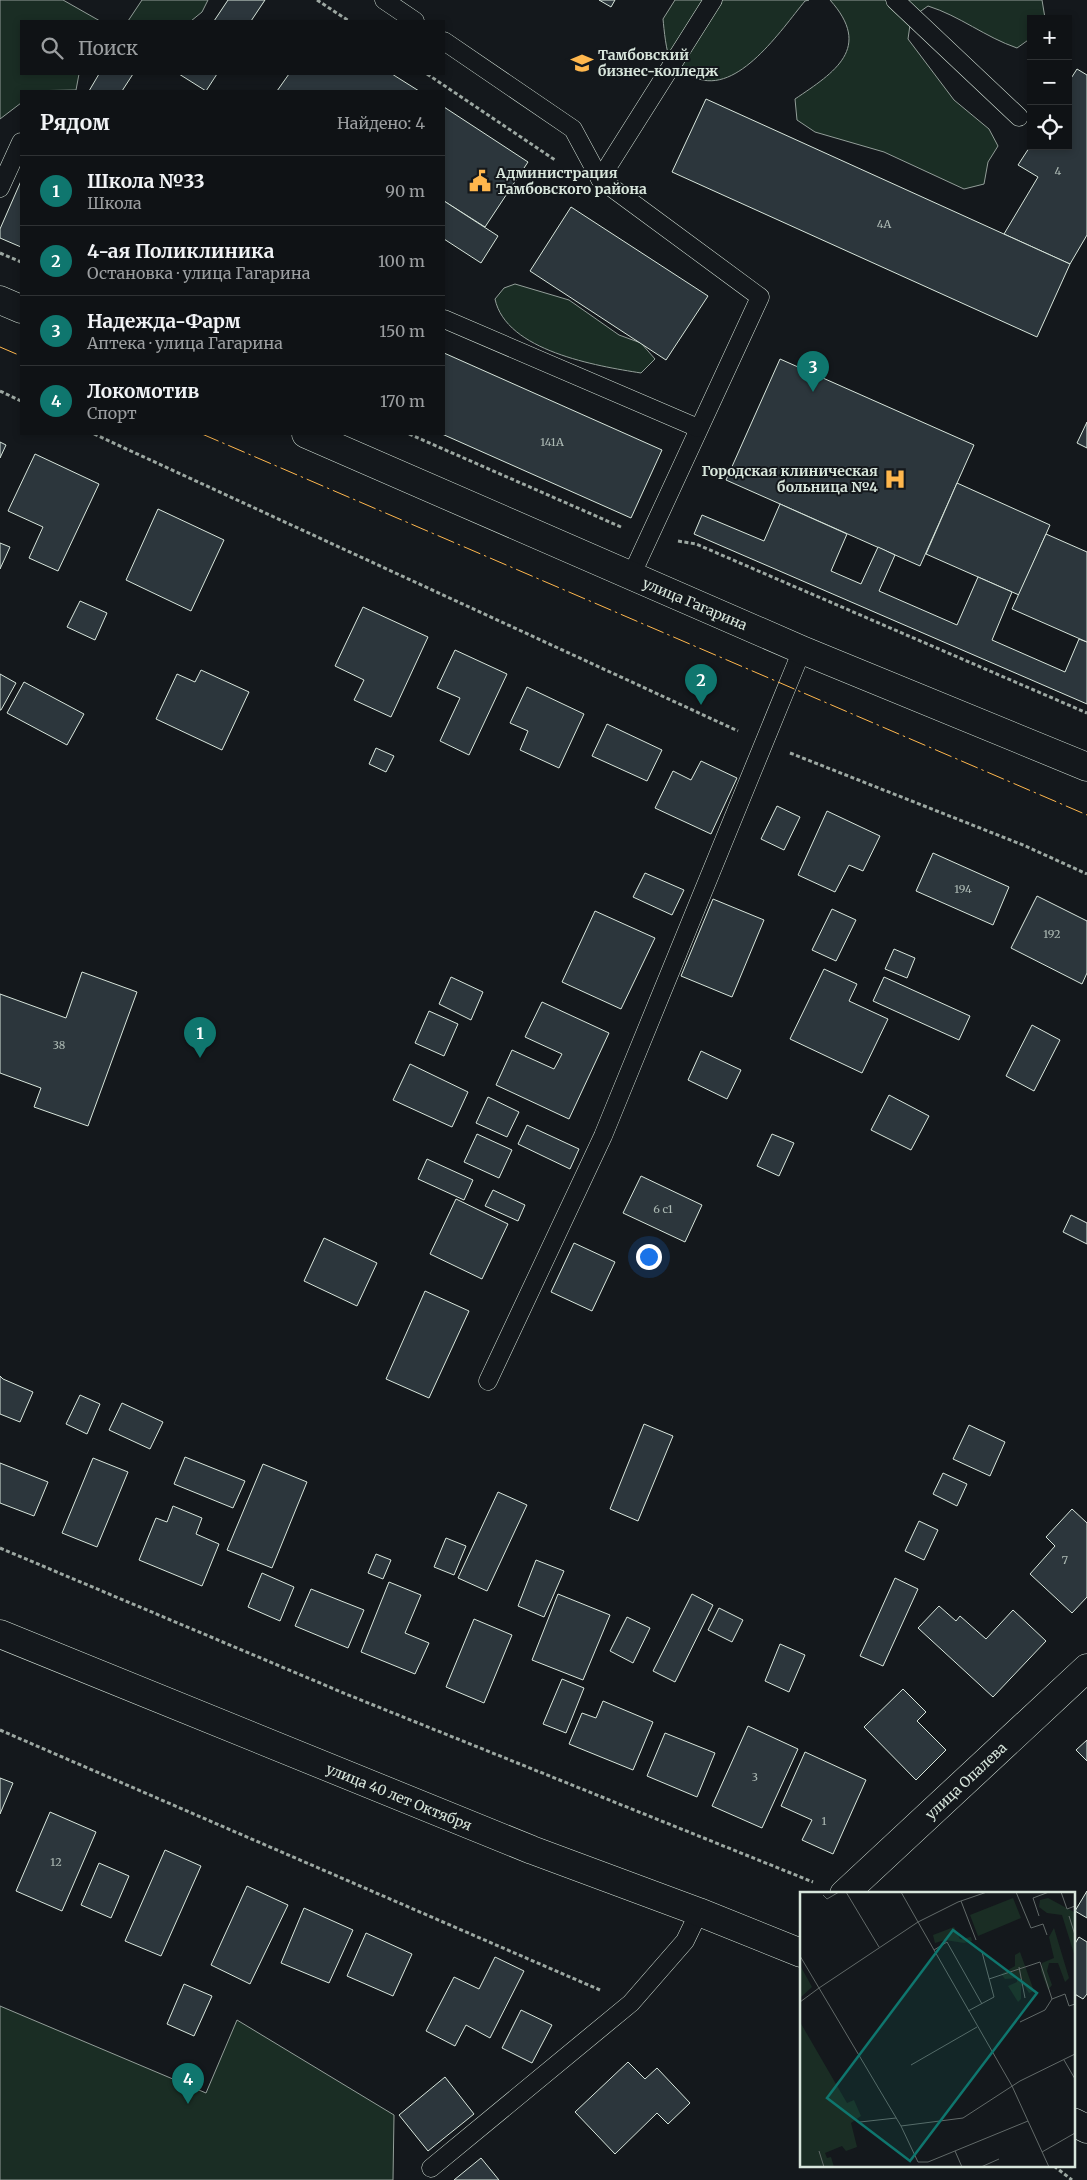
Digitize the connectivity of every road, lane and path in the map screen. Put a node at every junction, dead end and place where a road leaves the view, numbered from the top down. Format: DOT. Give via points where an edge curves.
graph roads {
  1 [pos="317,0"];
  2 [pos="384,0"];
  3 [pos="713,0"];
  4 [pos="895,0"];
  5 [pos="347,20"];
  6 [pos="414,20"];
  7 [pos="445,42"];
  8 [pos="428,75"];
  9 [pos="1018,116"];
  10 [pos="20,144"];
  11 [pos="600,179"];
  12 [pos="0,188"];
  13 [pos="0,253"];
  14 [pos="20,262"];
  15 [pos="0,300"];
  16 [pos="20,309"];
  17 [pos="445,319"];
  18 [pos="0,391"];
  19 [pos="20,400"];
  20 [pos="698,428"];
  21 [pos="96,435"];
  22 [pos="308,435"];
  23 [pos="411,435"];
  24 [pos="649,536"];
  25 [pos="631,576"];
  26 [pos="802,650"];
  27 [pos="1087,713"];
  28 [pos="764,743"];
  29 [pos="1087,766"];
  30 [pos="1087,874"];
  31 [pos="488,1381"];
  32 [pos="0,1548"];
  33 [pos="0,1634"];
  34 [pos="1087,1668"];
  35 [pos="0,1730"];
  36 [pos="814,1883"];
  37 [pos="846,1892"];
  38 [pos="699,1912"];
  39 [pos="796,1945"];
  40 [pos="631,2003"];
  41 [pos="1074,2122"];
  42 [pos="1087,2129"];
  43 [pos="431,2168"];
  44 [pos="1057,2168"];
  45 [pos="1072,2180"];
  1 -- 5 [label="path"];
  2 -- 6 [label="lane"];
  3 -- 11 [label="lane"];
  4 -- 9 [label="lane"];
  7 -- 11 [label="lane" via="573,129"];
  8 -- 11 [label="path" via="557,161"];
  10 -- 12 [label="lane"];
  11 -- 20 [label="lane" via="760,297"];
  13 -- 14 [label="path"];
  15 -- 16 [label="main road"];
  17 -- 20 [label="lane"];
  18 -- 19 [label="path"];
  20 -- 24 [label="lane"];
  21 -- 28 [label="path"];
  22 -- 25 [label="main road, улица Гагарина"];
  23 -- 24 [label="path" via="632,532"];
  24 -- 25 [label="lane"];
  24 -- 27 [label="path" via="696,544"];
  25 -- 26 [label="main road, улица Гагарина"];
  26 -- 28 [label="lane"];
  26 -- 29 [label="main road, улица Гагарина"];
  28 -- 30 [label="path" via="1023,845"];
  28 -- 31 [label="lane" via="602,1136"];
  32 -- 36 [label="path" via="346,1694"];
  33 -- 38 [label="main road, улица 40 лет Октября" via="532,1850"];
  34 -- 37 [label="main road, улица Опалева"];
  35 -- 40 [label="path"];
  38 -- 39 [label="main road, улица 40 лет Октября"];
  38 -- 40 [label="lane" via="685,1941"];
  40 -- 43 [label="lane"];
  41 -- 42 [label="main road"];
  44 -- 45 [label="path"];
}
